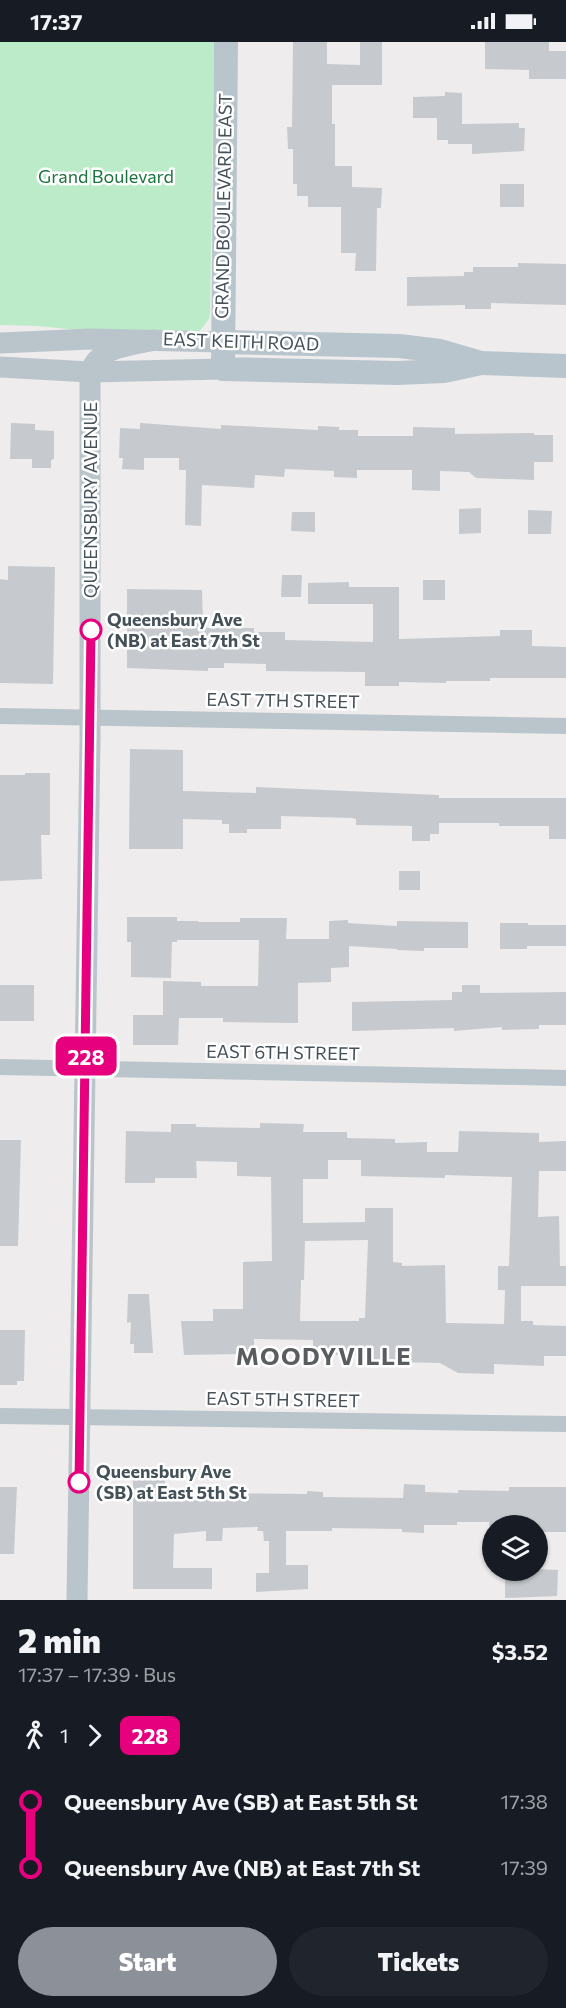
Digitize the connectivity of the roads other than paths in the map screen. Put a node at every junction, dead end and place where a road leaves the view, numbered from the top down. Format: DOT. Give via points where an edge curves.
graph roads {
  1 [pos="226,42"];
  2 [pos="155,340"];
  3 [pos="43,341"];
  4 [pos="223,342"];
  5 [pos="0,343"];
  6 [pos="481,363"];
  7 [pos="566,366"];
  8 [pos="0,367"];
  9 [pos="222,369"];
  10 [pos="90,372"];
  11 [pos="0,716"];
  12 [pos="90,718"];
  13 [pos="566,726"];
  14 [pos="0,1067"];
  15 [pos="86,1068"];
  16 [pos="566,1078"];
  17 [pos="0,1416"];
  18 [pos="80,1417"];
  19 [pos="566,1424"];
  20 [pos="77,1600"];
  1 -- 4 [label="main road, GRAND BOULEVARD EAST"];
  2 -- 3 [label="street, EAST KEITH ROAD"];
  2 -- 4 [label="street, EAST KEITH ROAD"];
  2 -- 10 [label="street" via="99,357"];
  3 -- 5 [label="street, EAST KEITH ROAD"];
  3 -- 10 [label="street" via="74,352"];
  4 -- 6 [label="main road, EAST KEITH ROAD" via="399,346 440,351"];
  4 -- 9 [label="main road, GRAND BOULEVARD EAST"];
  6 -- 7 [label="main road, EAST KEITH ROAD"];
  6 -- 9 [label="main road, EAST KEITH ROAD" via="444,371 397,373"];
  8 -- 10 [label="street, EAST KEITH ROAD"];
  9 -- 10 [label="street, EAST KEITH ROAD"];
  10 -- 12 [label="street, QUEENSBURY AVENUE"];
  11 -- 12 [label="street, EAST 7TH STREET"];
  12 -- 13 [label="street, EAST 7TH STREET"];
  12 -- 15 [label="street, QUEENSBURY AVENUE"];
  14 -- 15 [label="street, EAST 6TH STREET"];
  15 -- 16 [label="street, EAST 6TH STREET"];
  15 -- 18 [label="street, QUEENSBURY AVENUE"];
  17 -- 18 [label="street, EAST 5TH STREET"];
  18 -- 19 [label="street, EAST 5TH STREET"];
  18 -- 20 [label="street, QUEENSBURY AVENUE"];
}
